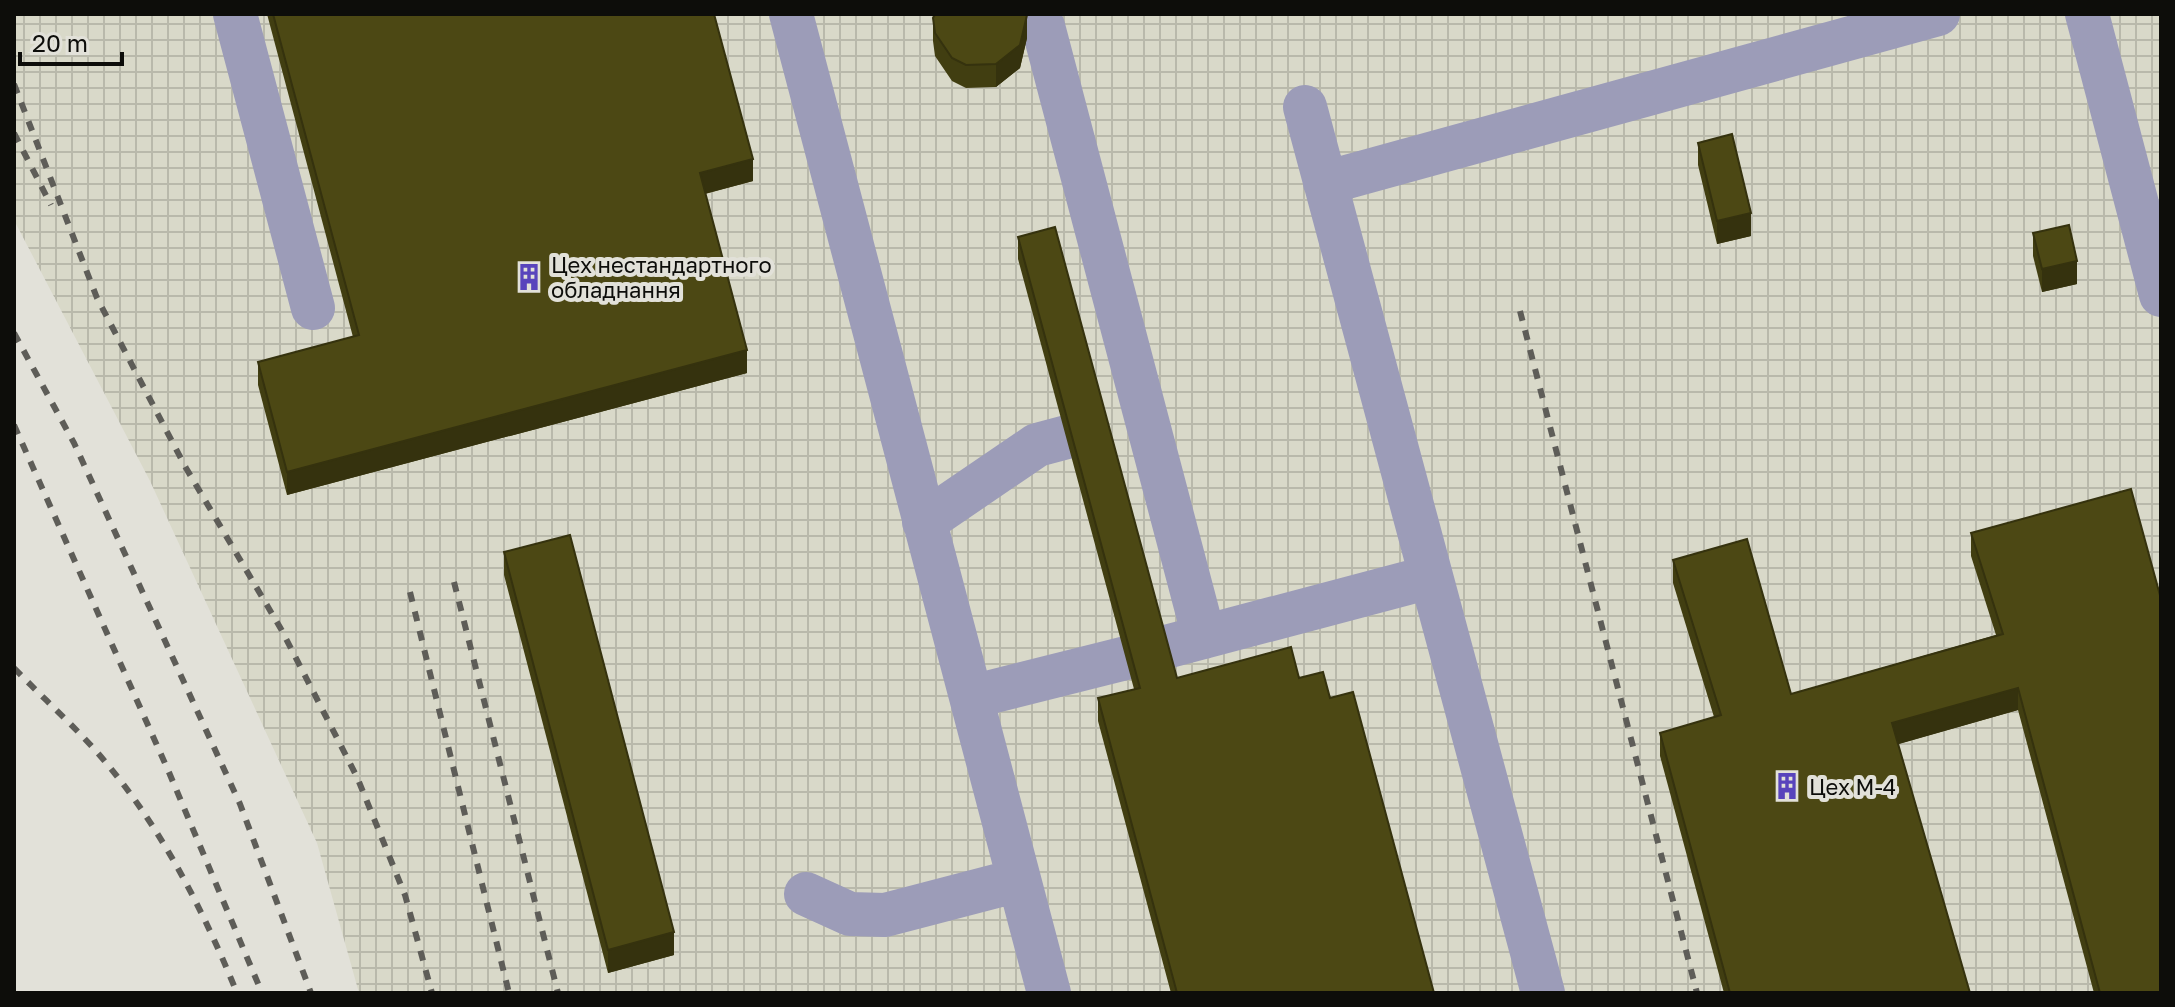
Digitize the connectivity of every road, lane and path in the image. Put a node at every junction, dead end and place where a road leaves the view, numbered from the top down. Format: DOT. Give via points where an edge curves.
graph roads {
  1 [pos="235,14"];
  2 [pos="791,14"];
  3 [pos="1938,14"];
  4 [pos="2087,14"];
  5 [pos="1043,26"];
  6 [pos="1305,107"];
  7 [pos="1325,183"];
  8 [pos="2161,295"];
  9 [pos="313,308"];
  10 [pos="1146,417"];
  11 [pos="924,522"];
  12 [pos="1430,577"];
  13 [pos="1204,637"];
  14 [pos="971,697"];
  15 [pos="1019,880"];
  16 [pos="806,894"];
  17 [pos="1049,993"];
  18 [pos="1543,993"];
  1 -- 9 [label="lane"];
  2 -- 11 [label="lane"];
  3 -- 7 [label="lane"];
  4 -- 8 [label="lane"];
  5 -- 10 [label="lane"];
  6 -- 7 [label="lane"];
  7 -- 12 [label="lane"];
  10 -- 11 [label="lane" via="1037,445"];
  10 -- 13 [label="lane"];
  11 -- 14 [label="lane"];
  12 -- 13 [label="lane"];
  12 -- 18 [label="lane"];
  13 -- 14 [label="lane"];
  14 -- 15 [label="lane"];
  15 -- 16 [label="lane" via="885,915 850,914"];
  15 -- 17 [label="lane"];
}
